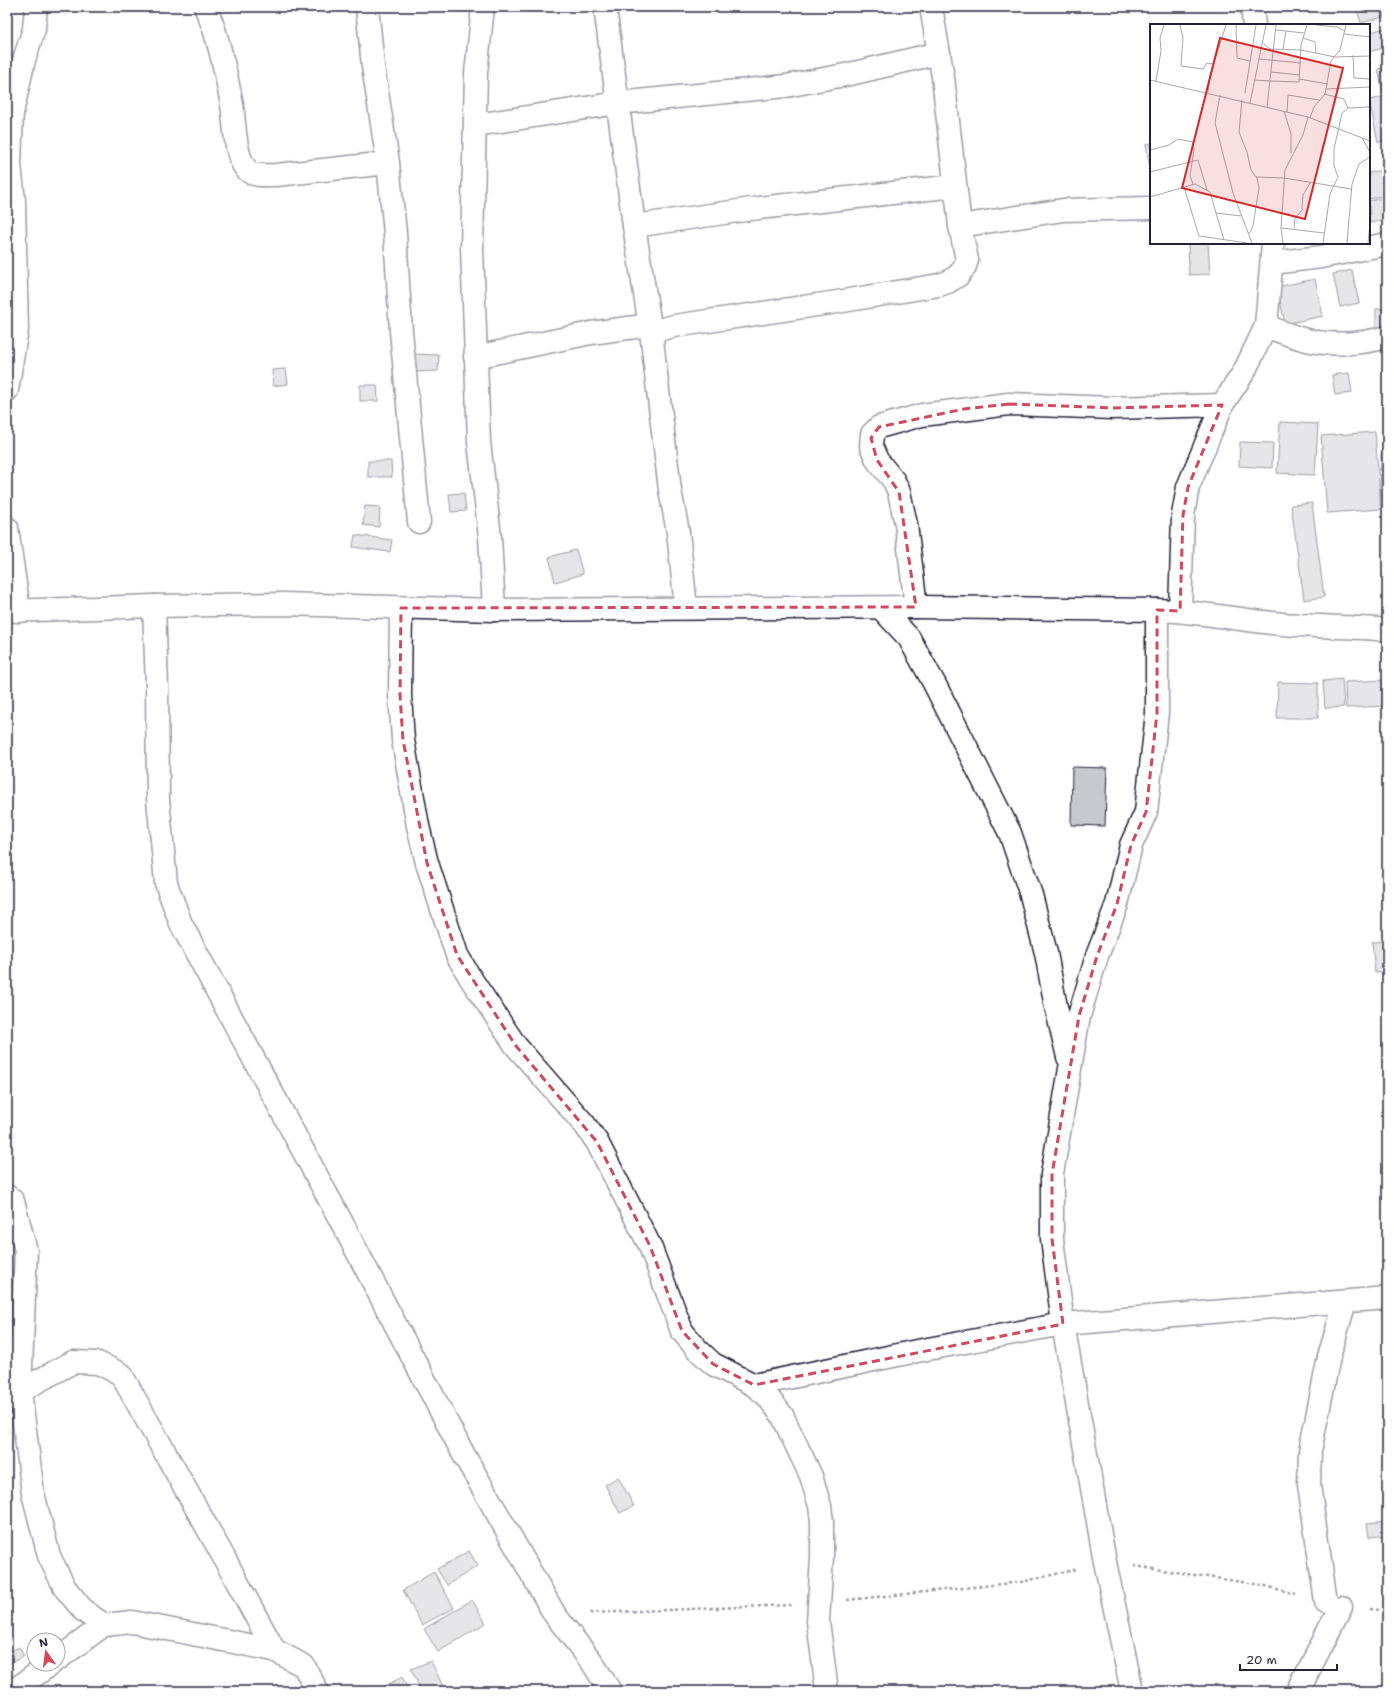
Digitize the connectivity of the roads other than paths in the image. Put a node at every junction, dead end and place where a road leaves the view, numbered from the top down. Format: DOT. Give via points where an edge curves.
graph roads {
  1 [pos="36,7"];
  2 [pos="205,7"];
  3 [pos="367,7"];
  4 [pos="483,7"];
  5 [pos="605,7"];
  6 [pos="931,7"];
  7 [pos="1252,7"];
  8 [pos="1254,24"];
  9 [pos="939,53"];
  10 [pos="618,103"];
  11 [pos="476,125"];
  12 [pos="388,163"];
  13 [pos="956,186"];
  14 [pos="1150,208"];
  15 [pos="634,226"];
  16 [pos="960,226"];
  17 [pos="1387,244"];
  18 [pos="1272,253"];
  19 [pos="11,292"];
  20 [pos="1266,326"];
  21 [pos="650,328"];
  22 [pos="1387,337"];
  23 [pos="475,357"];
  24 [pos="7,390"];
  25 [pos="1222,406"];
  26 [pos="419,522"];
  27 [pos="7,528"];
  28 [pos="154,606"];
  29 [pos="916,607"];
  30 [pos="401,608"];
  31 [pos="686,608"];
  32 [pos="881,608"];
  33 [pos="494,610"];
  34 [pos="1157,610"];
  35 [pos="1180,610"];
  36 [pos="13,611"];
  37 [pos="1387,630"];
  38 [pos="1070,1065"];
  39 [pos="7,1196"];
  40 [pos="1387,1298"];
  41 [pos="1345,1302"];
  42 [pos="1063,1324"];
  43 [pos="754,1385"];
  44 [pos="13,1394"];
  45 [pos="104,1625"];
  46 [pos="274,1650"];
  47 [pos="66,1653"];
  48 [pos="41,1672"];
  49 [pos="18,1690"];
  50 [pos="317,1691"];
  51 [pos="610,1691"];
  52 [pos="827,1691"];
  53 [pos="1132,1691"];
  54 [pos="1298,1691"];
  1 -- 19 [label="street" via="34,29 12,113 10,164 14,202"];
  2 -- 12 [label="street" via="227,81 239,149 248,171 258,175 276,175"];
  3 -- 12 [label="street"];
  4 -- 11 [label="street" via="476,73"];
  5 -- 10 [label="street"];
  6 -- 9 [label="street"];
  7 -- 8 [label="street"];
  9 -- 10 [label="street" via="786,86"];
  9 -- 13 [label="street"];
  10 -- 11 [label="street"];
  10 -- 15 [label="street"];
  11 -- 23 [label="street" via="472,248"];
  12 -- 26 [label="street"];
  13 -- 15 [label="street" via="759,208"];
  13 -- 16 [label="street"];
  14 -- 16 [label="street" via="1063,210"];
  15 -- 21 [label="street"];
  16 -- 21 [label="street" via="967,263 963,271 948,282 837,302"];
  17 -- 18 [label="street" via="1321,257"];
  18 -- 20 [label="street"];
  19 -- 24 [label="street" via="17,328"];
  20 -- 22 [label="street" via="1307,340 1327,343 1351,343"];
  20 -- 25 [label="street" via="1244,372"];
  21 -- 23 [label="street" via="591,333"];
  21 -- 31 [label="street"];
  23 -- 33 [label="street" via="479,442 490,537"];
  25 -- 29 [label="street" via="1112,408 1009,404 922,415 879,427 872,434 871,446 877,460 900,492"];
  25 -- 35 [label="street" via="1188,486 1183,515"];
  27 -- 36 [label="street"];
  28 -- 30 [label="street" via="283,604"];
  28 -- 36 [label="street"];
  28 -- 51 [label="street" via="158,799 166,883 181,924 342,1221 464,1455 555,1615 592,1662"];
  29 -- 32 [label="street"];
  29 -- 34 [label="street"];
  30 -- 33 [label="street"];
  30 -- 43 [label="street" via="400,695 403,740 418,826 457,955 516,1046 597,1142 650,1246 682,1331 714,1364"];
  31 -- 32 [label="street"];
  31 -- 33 [label="street"];
  32 -- 38 [label="street" via="909,638 1010,833 1033,902"];
  34 -- 35 [label="street"];
  34 -- 38 [label="street" via="1157,713 1146,812 1131,845 1117,904 1097,956 1079,1016"];
  35 -- 37 [label="street" via="1273,623"];
  38 -- 42 [label="street" via="1052,1174 1052,1239"];
  39 -- 44 [label="street" via="13,1201 26,1251"];
  40 -- 41 [label="street"];
  41 -- 42 [label="street"];
  41 -- 54 [label="street" via="1329,1357 1310,1451 1309,1485 1333,1604"];
  42 -- 43 [label="street"];
  42 -- 53 [label="street" via="1105,1562"];
  43 -- 52 [label="street" via="782,1415 817,1491 822,1521 818,1621"];
  44 -- 45 [label="street" via="49,1556 65,1588 84,1611"];
  44 -- 46 [label="street" via="73,1362 98,1363 121,1374"];
  45 -- 46 [label="street" via="132,1622"];
  45 -- 47 [label="street"];
  46 -- 50 [label="street" via="304,1666"];
  48 -- 49 [label="street"];
}
